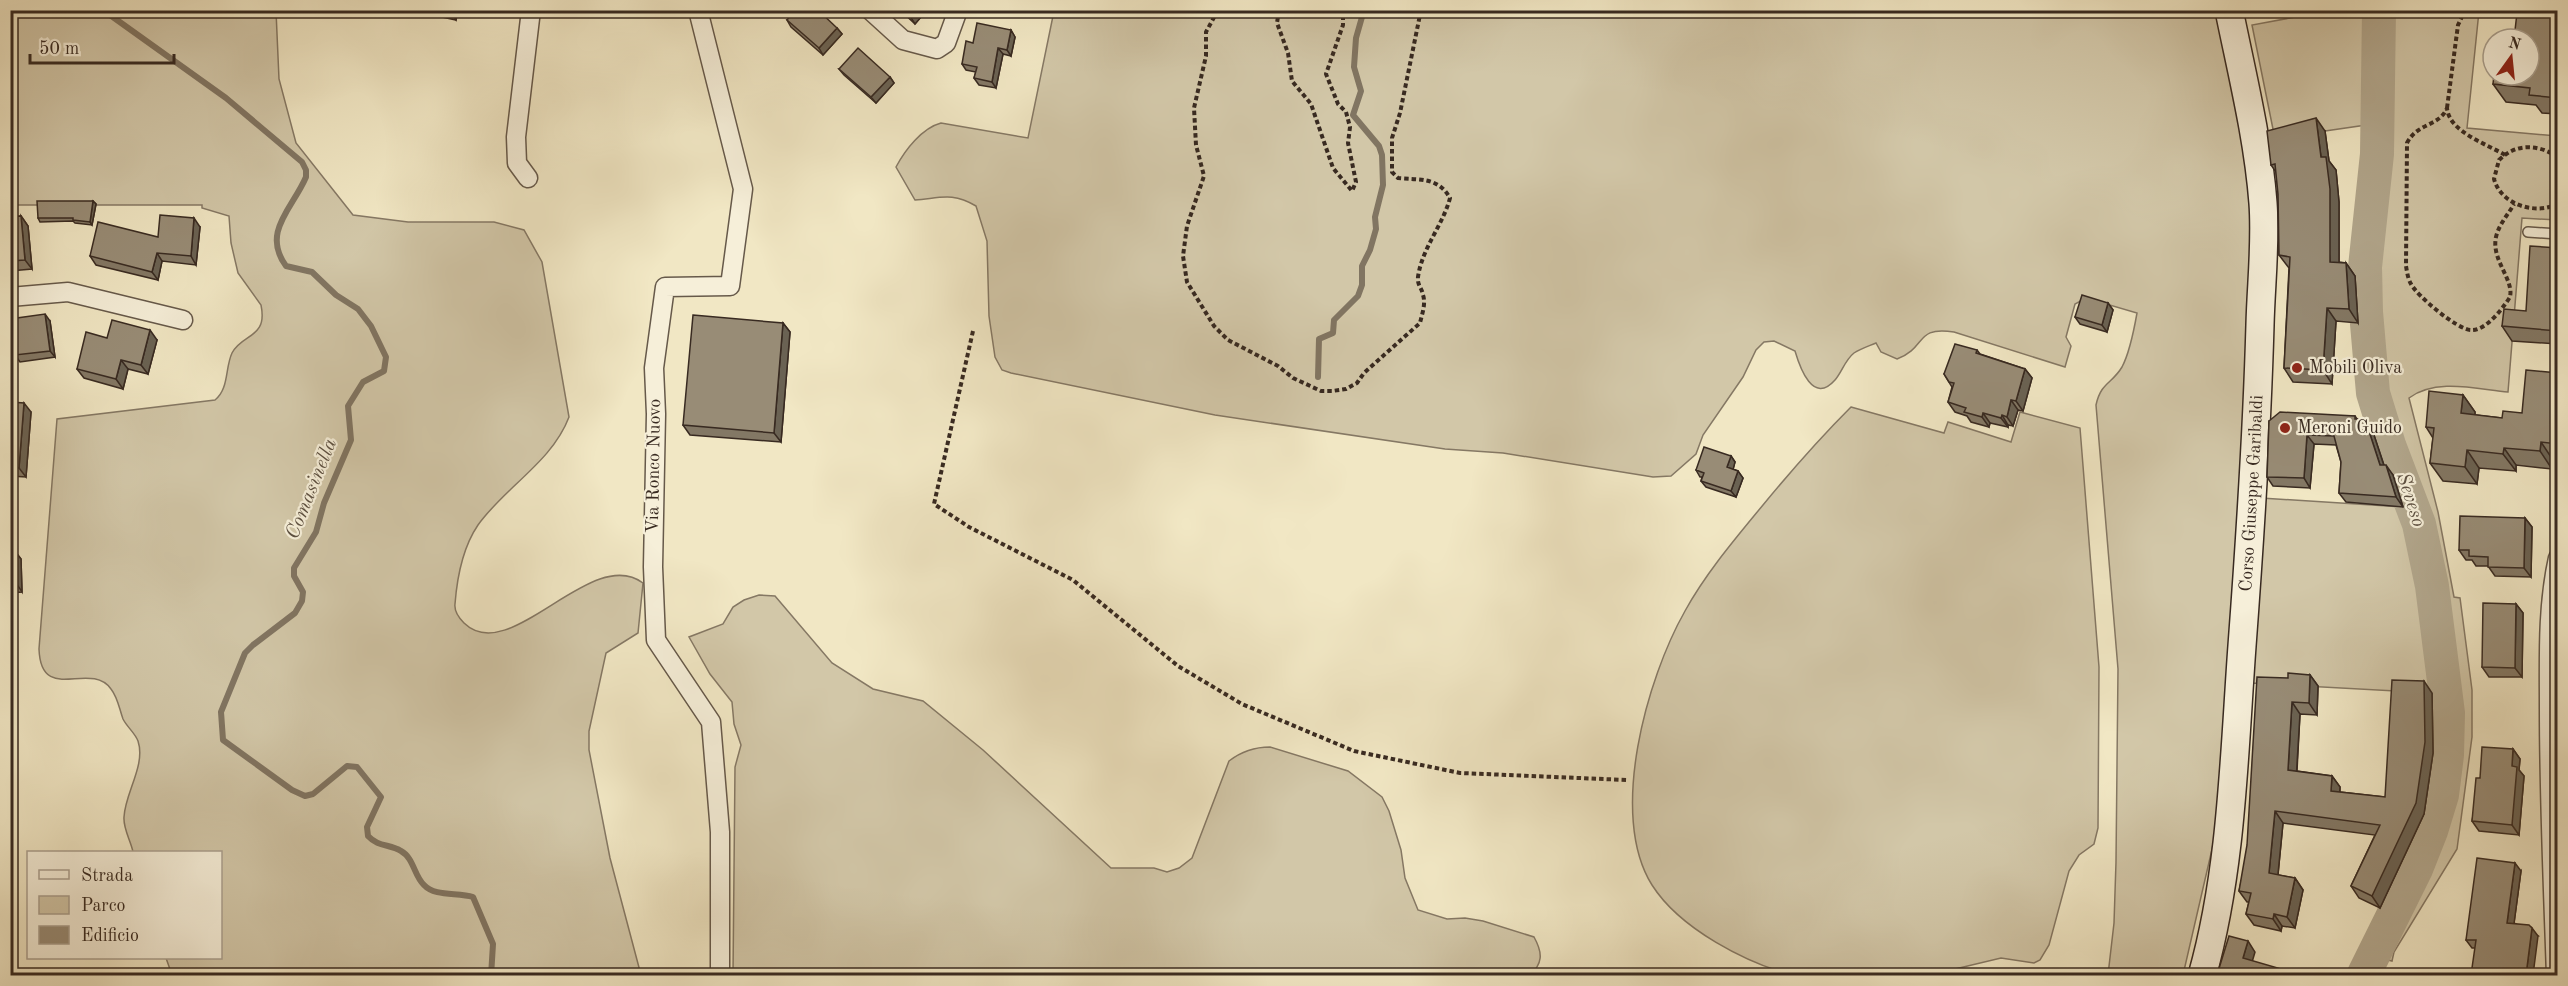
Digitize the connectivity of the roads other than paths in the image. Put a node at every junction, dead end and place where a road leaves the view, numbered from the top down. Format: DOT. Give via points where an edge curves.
graph roads {
  1 [pos="531,10"];
  2 [pos="698,10"];
  3 [pos="870,10"];
  4 [pos="958,10"];
  5 [pos="2229,10"];
  6 [pos="528,178"];
  7 [pos="2528,232"];
  8 [pos="2558,234"];
  9 [pos="10,297"];
  10 [pos="183,320"];
  11 [pos="2558,558"];
  12 [pos="720,975"];
  13 [pos="2202,975"];
  14 [pos="2556,975"];
  1 -- 6 [label="street" via="516,137 517,163"];
  2 -- 12 [label="street, Via Ronco Nuovo" via="743,189 730,286 665,287 654,369 653,567 656,640 711,722 720,832"];
  3 -- 4 [label="street" via="903,40 937,49 946,43"];
  5 -- 13 [label="main road, Corso Giuseppe Garibaldi" via="2259,168 2263,244 2256,427 2234,755 2219,893"];
  7 -- 8 [label="lane"];
  9 -- 10 [label="street" via="68,292"];
  11 -- 14 [label="street" via="2550,601 2549,661"];
}
